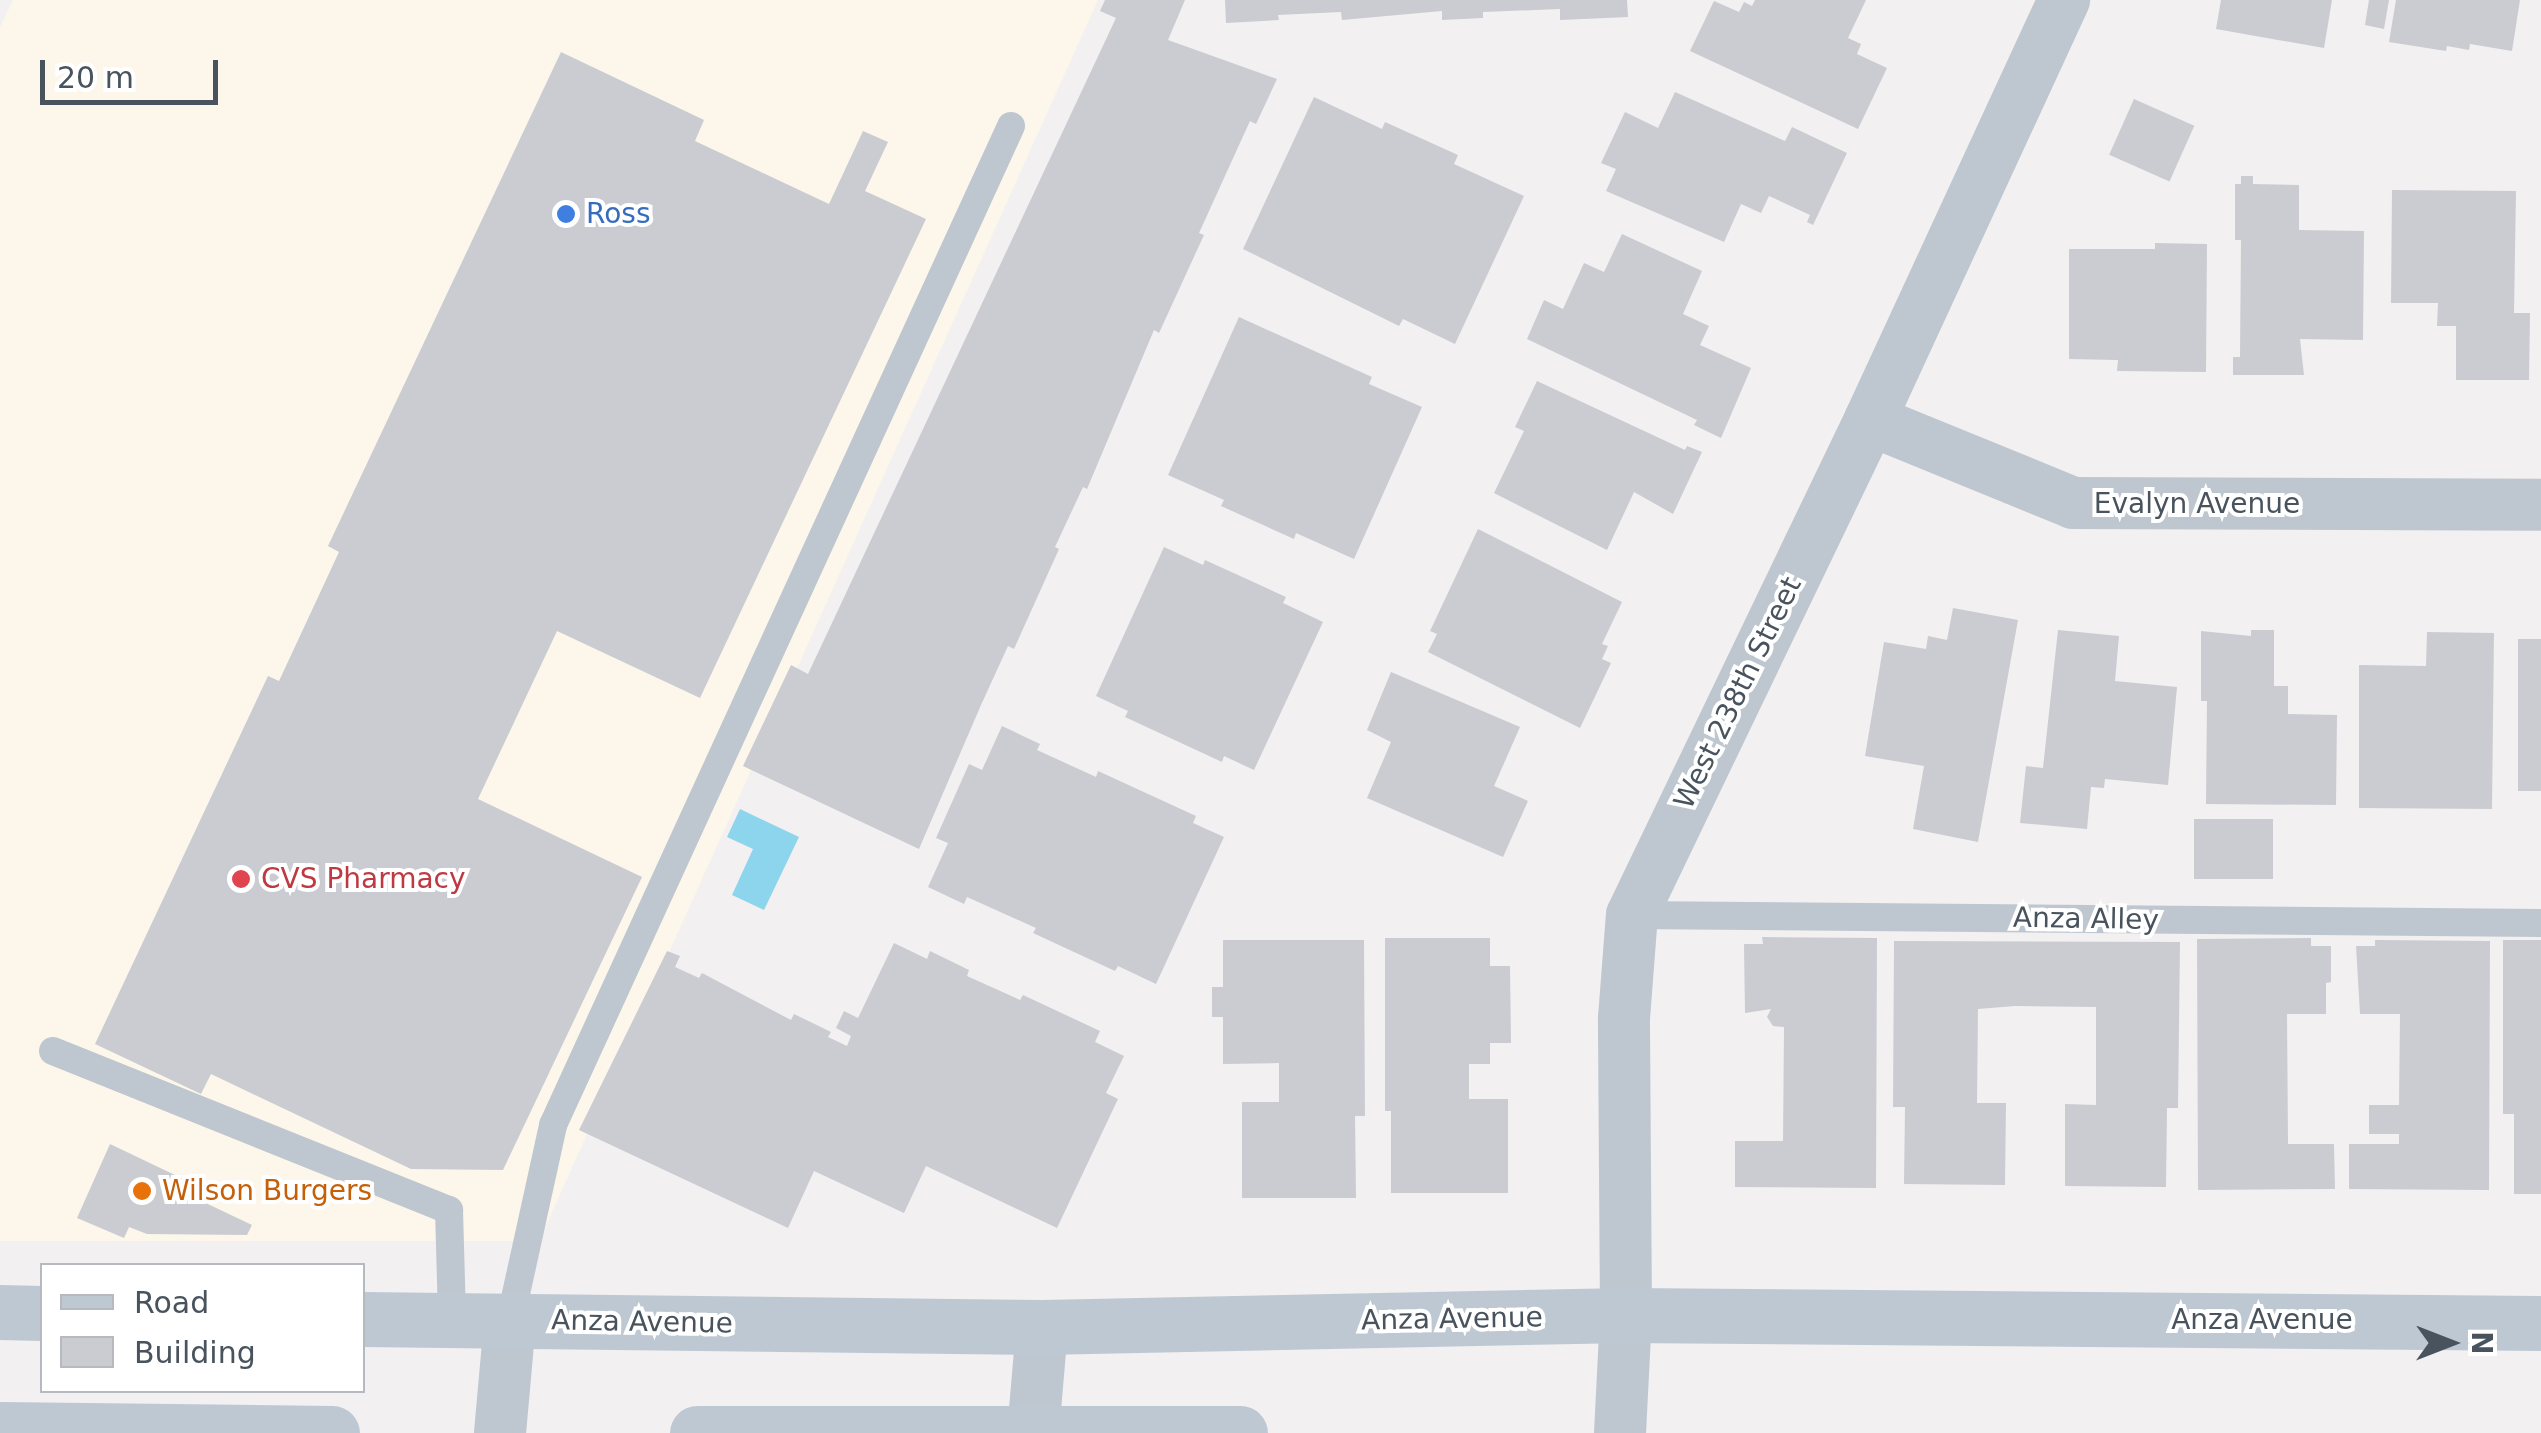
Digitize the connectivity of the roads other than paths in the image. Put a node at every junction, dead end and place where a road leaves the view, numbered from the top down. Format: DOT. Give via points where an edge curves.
graph roads {
  1 [pos="2064,0"];
  2 [pos="1011,126"];
  3 [pos="1870,420"];
  4 [pos="2541,505"];
  5 [pos="1632,914"];
  6 [pos="2541,923"];
  7 [pos="53,1051"];
  8 [pos="0,1312"];
  9 [pos="40,1313"];
  10 [pos="1626,1316"];
  11 [pos="365,1319"];
  12 [pos="452,1320"];
  13 [pos="510,1321"];
  14 [pos="2541,1322"];
  15 [pos="1042,1327"];
  16 [pos="0,1430"];
  17 [pos="1033,1432"];
  18 [pos="332,1433"];
  19 [pos="500,1433"];
  20 [pos="697,1433"];
  21 [pos="1240,1433"];
  22 [pos="1620,1433"];
  1 -- 3 [label="street, West 238th Street"];
  2 -- 13 [label="lane" via="552,1125"];
  3 -- 4 [label="street, Evalyn Avenue" via="2072,503"];
  3 -- 5 [label="street, West 238th Street"];
  5 -- 6 [label="lane, Anza Alley"];
  5 -- 10 [label="street, West 238th Street" via="1624,1018"];
  7 -- 12 [label="lane" via="449,1210"];
  8 -- 9 [label="main road"];
  10 -- 14 [label="main road, Anza Avenue"];
  10 -- 15 [label="main road, Anza Avenue"];
  10 -- 22 [label="street, West 238th Street"];
  11 -- 12 [label="main road, Anza Avenue"];
  12 -- 13 [label="main road, Anza Avenue"];
  13 -- 15 [label="main road, Anza Avenue"];
  13 -- 19 [label="street"];
  15 -- 17 [label="street"];
  16 -- 18 [label="main road"];
  17 -- 20 [label="main road"];
  17 -- 21 [label="main road"];
}
